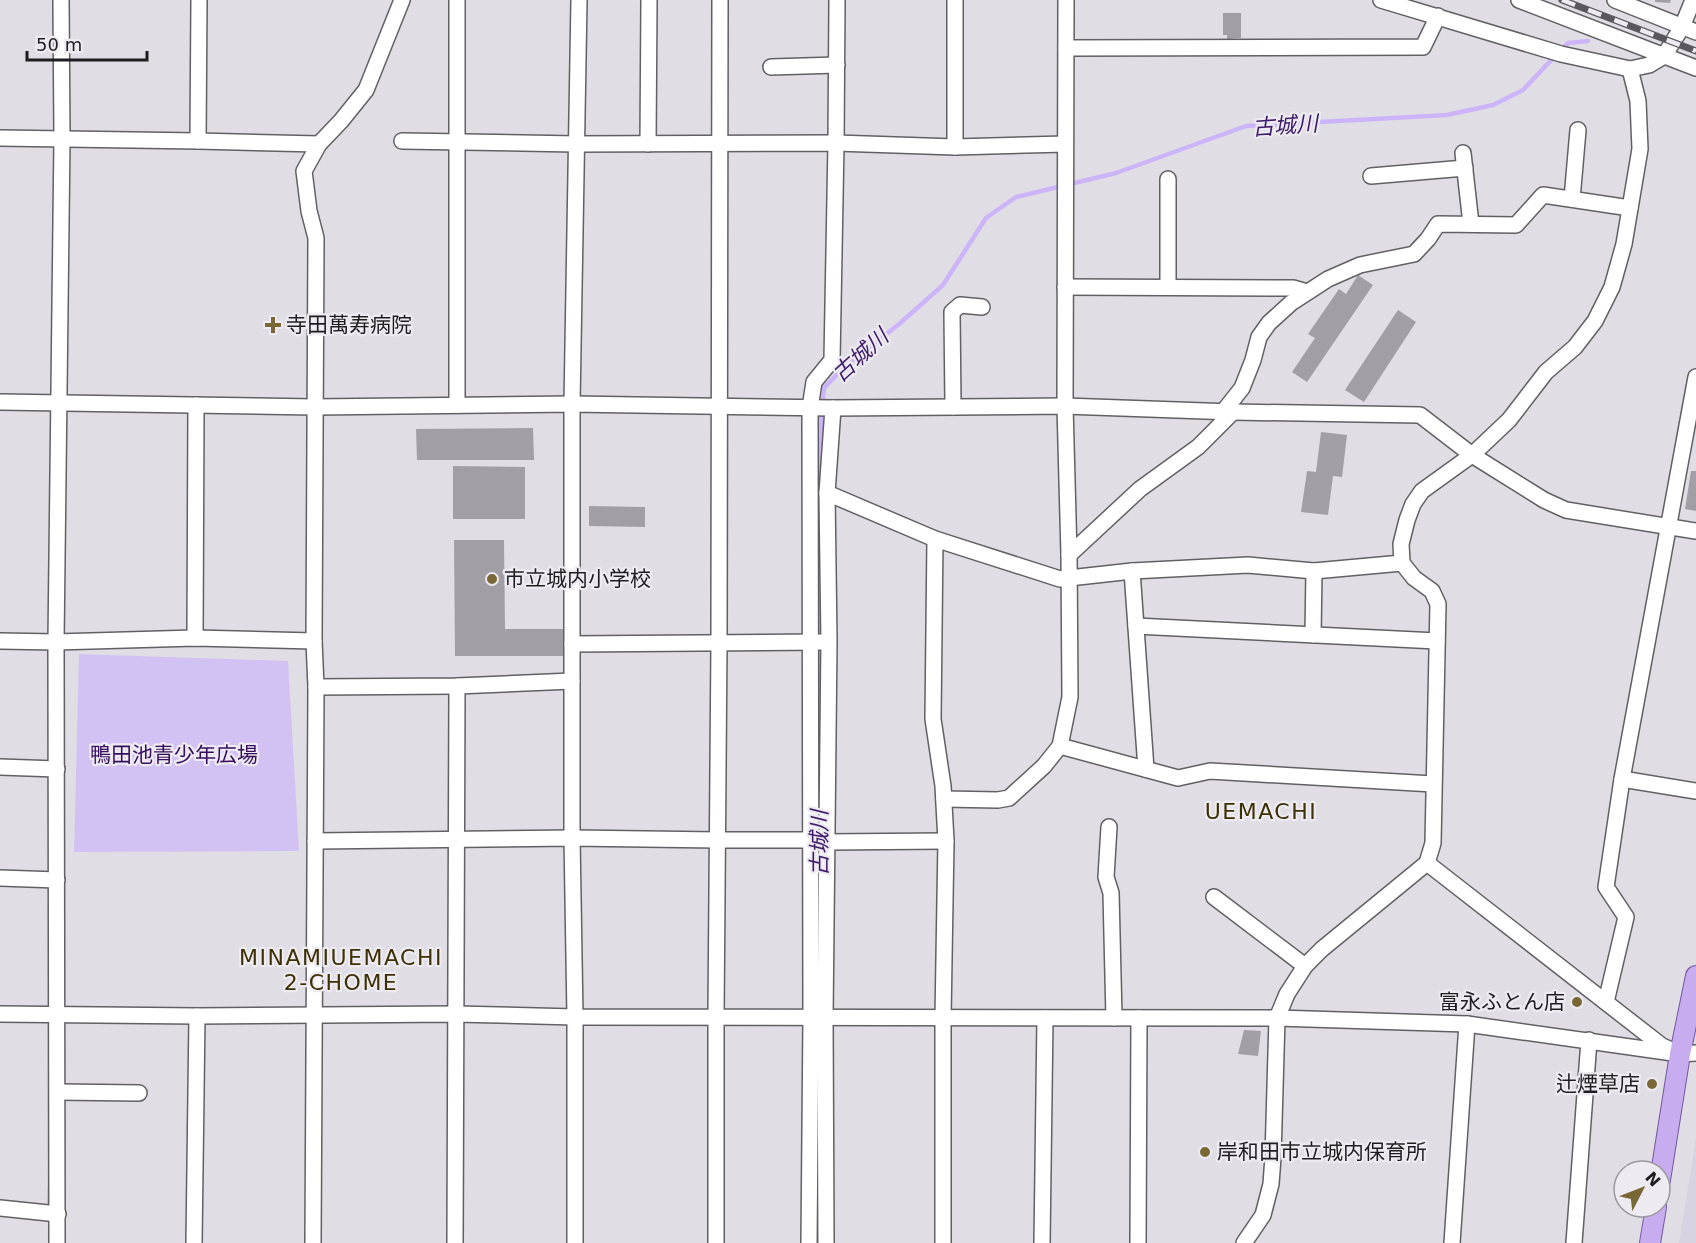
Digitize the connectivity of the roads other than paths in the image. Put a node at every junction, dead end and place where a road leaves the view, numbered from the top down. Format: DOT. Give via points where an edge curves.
graph roads {
  1 [pos="61,0"];
  2 [pos="199,0"];
  3 [pos="402,0"];
  4 [pos="457,0"];
  5 [pos="579,0"];
  6 [pos="649,0"];
  7 [pos="720,0"];
  8 [pos="837,0"];
  9 [pos="955,0"];
  10 [pos="1066,0"];
  11 [pos="1381,0"];
  12 [pos="1438,0"];
  13 [pos="1519,0"];
  14 [pos="1615,0"];
  15 [pos="1693,0"];
  16 [pos="1435,16"];
  17 [pos="1689,29"];
  18 [pos="1066,48"];
  19 [pos="1664,56"];
  20 [pos="837,65"];
  21 [pos="771,66"];
  22 [pos="1696,68"];
  23 [pos="1630,69"];
  24 [pos="1578,130"];
  25 [pos="0,138"];
  26 [pos="62,139"];
  27 [pos="198,141"];
  28 [pos="402,141"];
  29 [pos="456,142"];
  30 [pos="837,143"];
  31 [pos="319,144"];
  32 [pos="577,144"];
  33 [pos="648,144"];
  34 [pos="718,144"];
  35 [pos="1065,144"];
  36 [pos="955,147"];
  37 [pos="1371,176"];
  38 [pos="1168,179"];
  39 [pos="1572,199"];
  40 [pos="1630,208"];
  41 [pos="1471,224"];
  42 [pos="1065,287"];
  43 [pos="1168,287"];
  44 [pos="1307,292"];
  45 [pos="982,307"];
  46 [pos="1696,377"];
  47 [pos="0,402"];
  48 [pos="59,403"];
  49 [pos="196,405"];
  50 [pos="457,405"];
  51 [pos="572,405"];
  52 [pos="718,406"];
  53 [pos="1065,406"];
  54 [pos="315,407"];
  55 [pos="953,407"];
  56 [pos="811,408"];
  57 [pos="832,408"];
  58 [pos="1228,412"];
  59 [pos="1472,455"];
  60 [pos="827,493"];
  61 [pos="1668,526"];
  62 [pos="1696,531"];
  63 [pos="934,539"];
  64 [pos="1069,555"];
  65 [pos="1402,563"];
  66 [pos="1132,571"];
  67 [pos="1314,571"];
  68 [pos="1069,577"];
  69 [pos="1136,626"];
  70 [pos="1313,635"];
  71 [pos="195,638"];
  72 [pos="0,641"];
  73 [pos="314,641"];
  74 [pos="829,641"];
  75 [pos="1437,641"];
  76 [pos="56,642"];
  77 [pos="719,643"];
  78 [pos="812,643"];
  79 [pos="572,644"];
  80 [pos="572,681"];
  81 [pos="457,686"];
  82 [pos="316,687"];
  83 [pos="1060,746"];
  84 [pos="0,767"];
  85 [pos="57,769"];
  86 [pos="1146,769"];
  87 [pos="1622,779"];
  88 [pos="1433,783"];
  89 [pos="1696,791"];
  90 [pos="944,799"];
  91 [pos="1108,827"];
  92 [pos="572,838"];
  93 [pos="456,839"];
  94 [pos="718,840"];
  95 [pos="811,840"];
  96 [pos="315,841"];
  97 [pos="827,841"];
  98 [pos="946,841"];
  99 [pos="1427,863"];
  100 [pos="0,879"];
  101 [pos="57,880"];
  102 [pos="1214,897"];
  103 [pos="1305,966"];
  104 [pos="1696,976"];
  105 [pos="1606,1002"];
  106 [pos="0,1014"];
  107 [pos="57,1014"];
  108 [pos="314,1014"];
  109 [pos="456,1014"];
  110 [pos="197,1016"];
  111 [pos="716,1016"];
  112 [pos="575,1017"];
  113 [pos="818,1017"];
  114 [pos="944,1017"];
  115 [pos="1045,1018"];
  116 [pos="1114,1018"];
  117 [pos="1139,1018"];
  118 [pos="1277,1018"];
  119 [pos="1467,1024"];
  120 [pos="1589,1040"];
  121 [pos="1688,1053"];
  122 [pos="58,1092"];
  123 [pos="139,1093"];
  124 [pos="1665,1159"];
  125 [pos="0,1208"];
  126 [pos="58,1214"];
  127 [pos="1654,1219"];
  128 [pos="57,1243"];
  129 [pos="194,1243"];
  130 [pos="313,1243"];
  131 [pos="455,1243"];
  132 [pos="574,1243"];
  133 [pos="716,1243"];
  134 [pos="809,1243"];
  135 [pos="826,1243"];
  136 [pos="943,1243"];
  137 [pos="1042,1243"];
  138 [pos="1138,1243"];
  139 [pos="1244,1243"];
  140 [pos="1452,1243"];
  141 [pos="1574,1243"];
  142 [pos="1650,1243"];
  1 -- 26 [label="street"];
  2 -- 27 [label="street"];
  3 -- 31 [label="street" via="366,90"];
  4 -- 29 [label="street"];
  5 -- 32 [label="street"];
  6 -- 33 [label="street"];
  7 -- 34 [label="street"];
  8 -- 20 [label="street"];
  9 -- 36 [label="street"];
  10 -- 18 [label="street"];
  11 -- 16 [label="street"];
  12 -- 16 [label="street"];
  13 -- 19 [label="street"];
  14 -- 17 [label="street"];
  15 -- 17 [label="street"];
  16 -- 18 [label="street" via="1423,46"];
  16 -- 23 [label="street" via="1561,54"];
  17 -- 19 [label="street"];
  18 -- 35 [label="street"];
  19 -- 22 [label="street"];
  19 -- 23 [label="street" via="1649,65"];
  20 -- 21 [label="street"];
  20 -- 30 [label="street"];
  23 -- 40 [label="street" via="1638,101 1640,149"];
  24 -- 39 [label="street"];
  25 -- 26 [label="street"];
  26 -- 27 [label="street"];
  26 -- 48 [label="street"];
  27 -- 31 [label="street"];
  28 -- 29 [label="street"];
  29 -- 32 [label="street"];
  29 -- 50 [label="street"];
  30 -- 34 [label="street"];
  30 -- 36 [label="street"];
  30 -- 56 [label="street" via="832,360 814,382"];
  31 -- 54 [label="street" via="304,171 316,238"];
  32 -- 33 [label="street"];
  32 -- 51 [label="street"];
  33 -- 34 [label="street"];
  34 -- 52 [label="street"];
  35 -- 36 [label="street"];
  35 -- 42 [label="street"];
  37 -- 41 [label="street" via="1464,160"];
  38 -- 43 [label="street"];
  39 -- 40 [label="street"];
  39 -- 41 [label="street" via="1543,195 1516,225"];
  40 -- 59 [label="street" via="1612,287 1595,321 1546,372 1509,420"];
  41 -- 44 [label="street" via="1438,224 1414,254 1360,265"];
  42 -- 43 [label="street"];
  42 -- 53 [label="street"];
  43 -- 44 [label="street" via="1293,288"];
  44 -- 58 [label="street" via="1276,316 1259,337 1242,388"];
  45 -- 55 [label="street" via="960,305 952,312"];
  46 -- 61 [label="street"];
  47 -- 48 [label="street"];
  48 -- 49 [label="street"];
  48 -- 76 [label="street"];
  49 -- 54 [label="street"];
  49 -- 71 [label="street"];
  50 -- 51 [label="street"];
  50 -- 54 [label="street"];
  51 -- 52 [label="street"];
  51 -- 79 [label="street"];
  52 -- 56 [label="street"];
  52 -- 77 [label="street"];
  53 -- 55 [label="street"];
  53 -- 58 [label="street"];
  53 -- 64 [label="street"];
  54 -- 73 [label="street"];
  55 -- 57 [label="street"];
  56 -- 57 [label="street"];
  56 -- 78 [label="street"];
  57 -- 60 [label="street"];
  58 -- 59 [label="street" via="1420,415"];
  58 -- 64 [label="street" via="1198,447 1140,489"];
  59 -- 61 [label="street" via="1566,510"];
  59 -- 65 [label="street" via="1422,491 1413,504 1401,544"];
  60 -- 63 [label="street"];
  60 -- 74 [label="street"];
  61 -- 62 [label="street"];
  61 -- 87 [label="street"];
  63 -- 68 [label="street" via="1060,579"];
  63 -- 90 [label="street" via="933,718"];
  64 -- 68 [label="street"];
  65 -- 67 [label="street"];
  65 -- 75 [label="street" via="1432,591 1438,604"];
  66 -- 67 [label="street" via="1248,565"];
  66 -- 68 [label="street"];
  66 -- 69 [label="street"];
  67 -- 70 [label="street"];
  68 -- 83 [label="street" via="1070,697"];
  69 -- 70 [label="street"];
  69 -- 86 [label="street"];
  70 -- 75 [label="street"];
  71 -- 73 [label="street"];
  71 -- 76 [label="street"];
  72 -- 76 [label="street"];
  73 -- 82 [label="street"];
  74 -- 78 [label="street"];
  74 -- 97 [label="street"];
  75 -- 88 [label="street"];
  76 -- 85 [label="street"];
  77 -- 78 [label="street"];
  77 -- 79 [label="street"];
  77 -- 94 [label="street"];
  78 -- 95 [label="street"];
  79 -- 80 [label="street"];
  80 -- 81 [label="street"];
  80 -- 92 [label="street"];
  81 -- 82 [label="street"];
  81 -- 93 [label="street"];
  82 -- 96 [label="street"];
  83 -- 86 [label="street"];
  83 -- 90 [label="street" via="1009,798"];
  84 -- 85 [label="street"];
  85 -- 101 [label="street"];
  86 -- 88 [label="street" via="1178,778 1210,771"];
  87 -- 89 [label="street"];
  87 -- 105 [label="street" via="1606,886 1626,917"];
  88 -- 99 [label="street" via="1433,843"];
  90 -- 98 [label="street"];
  91 -- 116 [label="street" via="1106,877 1111,893"];
  92 -- 93 [label="street"];
  92 -- 94 [label="street"];
  92 -- 112 [label="street"];
  93 -- 96 [label="street"];
  93 -- 109 [label="street"];
  94 -- 95 [label="street"];
  94 -- 111 [label="street"];
  95 -- 97 [label="street"];
  95 -- 113 [label="street"];
  96 -- 108 [label="street"];
  97 -- 98 [label="street"];
  97 -- 113 [label="street"];
  98 -- 114 [label="street"];
  99 -- 103 [label="street"];
  99 -- 105 [label="street"];
  100 -- 101 [label="street"];
  101 -- 107 [label="street"];
  102 -- 103 [label="street"];
  103 -- 118 [label="street"];
  104 -- 121 [label="main road"];
  105 -- 121 [label="street" via="1662,1046"];
  106 -- 107 [label="street"];
  107 -- 110 [label="street"];
  107 -- 122 [label="street"];
  108 -- 109 [label="street"];
  108 -- 110 [label="street"];
  108 -- 130 [label="street"];
  109 -- 112 [label="street"];
  109 -- 131 [label="street"];
  110 -- 129 [label="street"];
  111 -- 112 [label="street"];
  111 -- 113 [label="street"];
  111 -- 133 [label="street"];
  112 -- 132 [label="street"];
  113 -- 114 [label="street"];
  113 -- 134 [label="street"];
  113 -- 135 [label="street"];
  114 -- 115 [label="street"];
  114 -- 136 [label="street"];
  115 -- 116 [label="street"];
  115 -- 137 [label="street"];
  116 -- 117 [label="street"];
  117 -- 118 [label="street"];
  117 -- 138 [label="street"];
  118 -- 119 [label="street"];
  118 -- 139 [label="street" via="1271,1184 1263,1215"];
  119 -- 120 [label="street"];
  119 -- 140 [label="street"];
  120 -- 121 [label="street"];
  120 -- 141 [label="street"];
  121 -- 124 [label="main road"];
  122 -- 123 [label="street"];
  122 -- 126 [label="street"];
  125 -- 126 [label="street"];
  126 -- 128 [label="street"];
  127 -- 142 [label="main road"];
}
